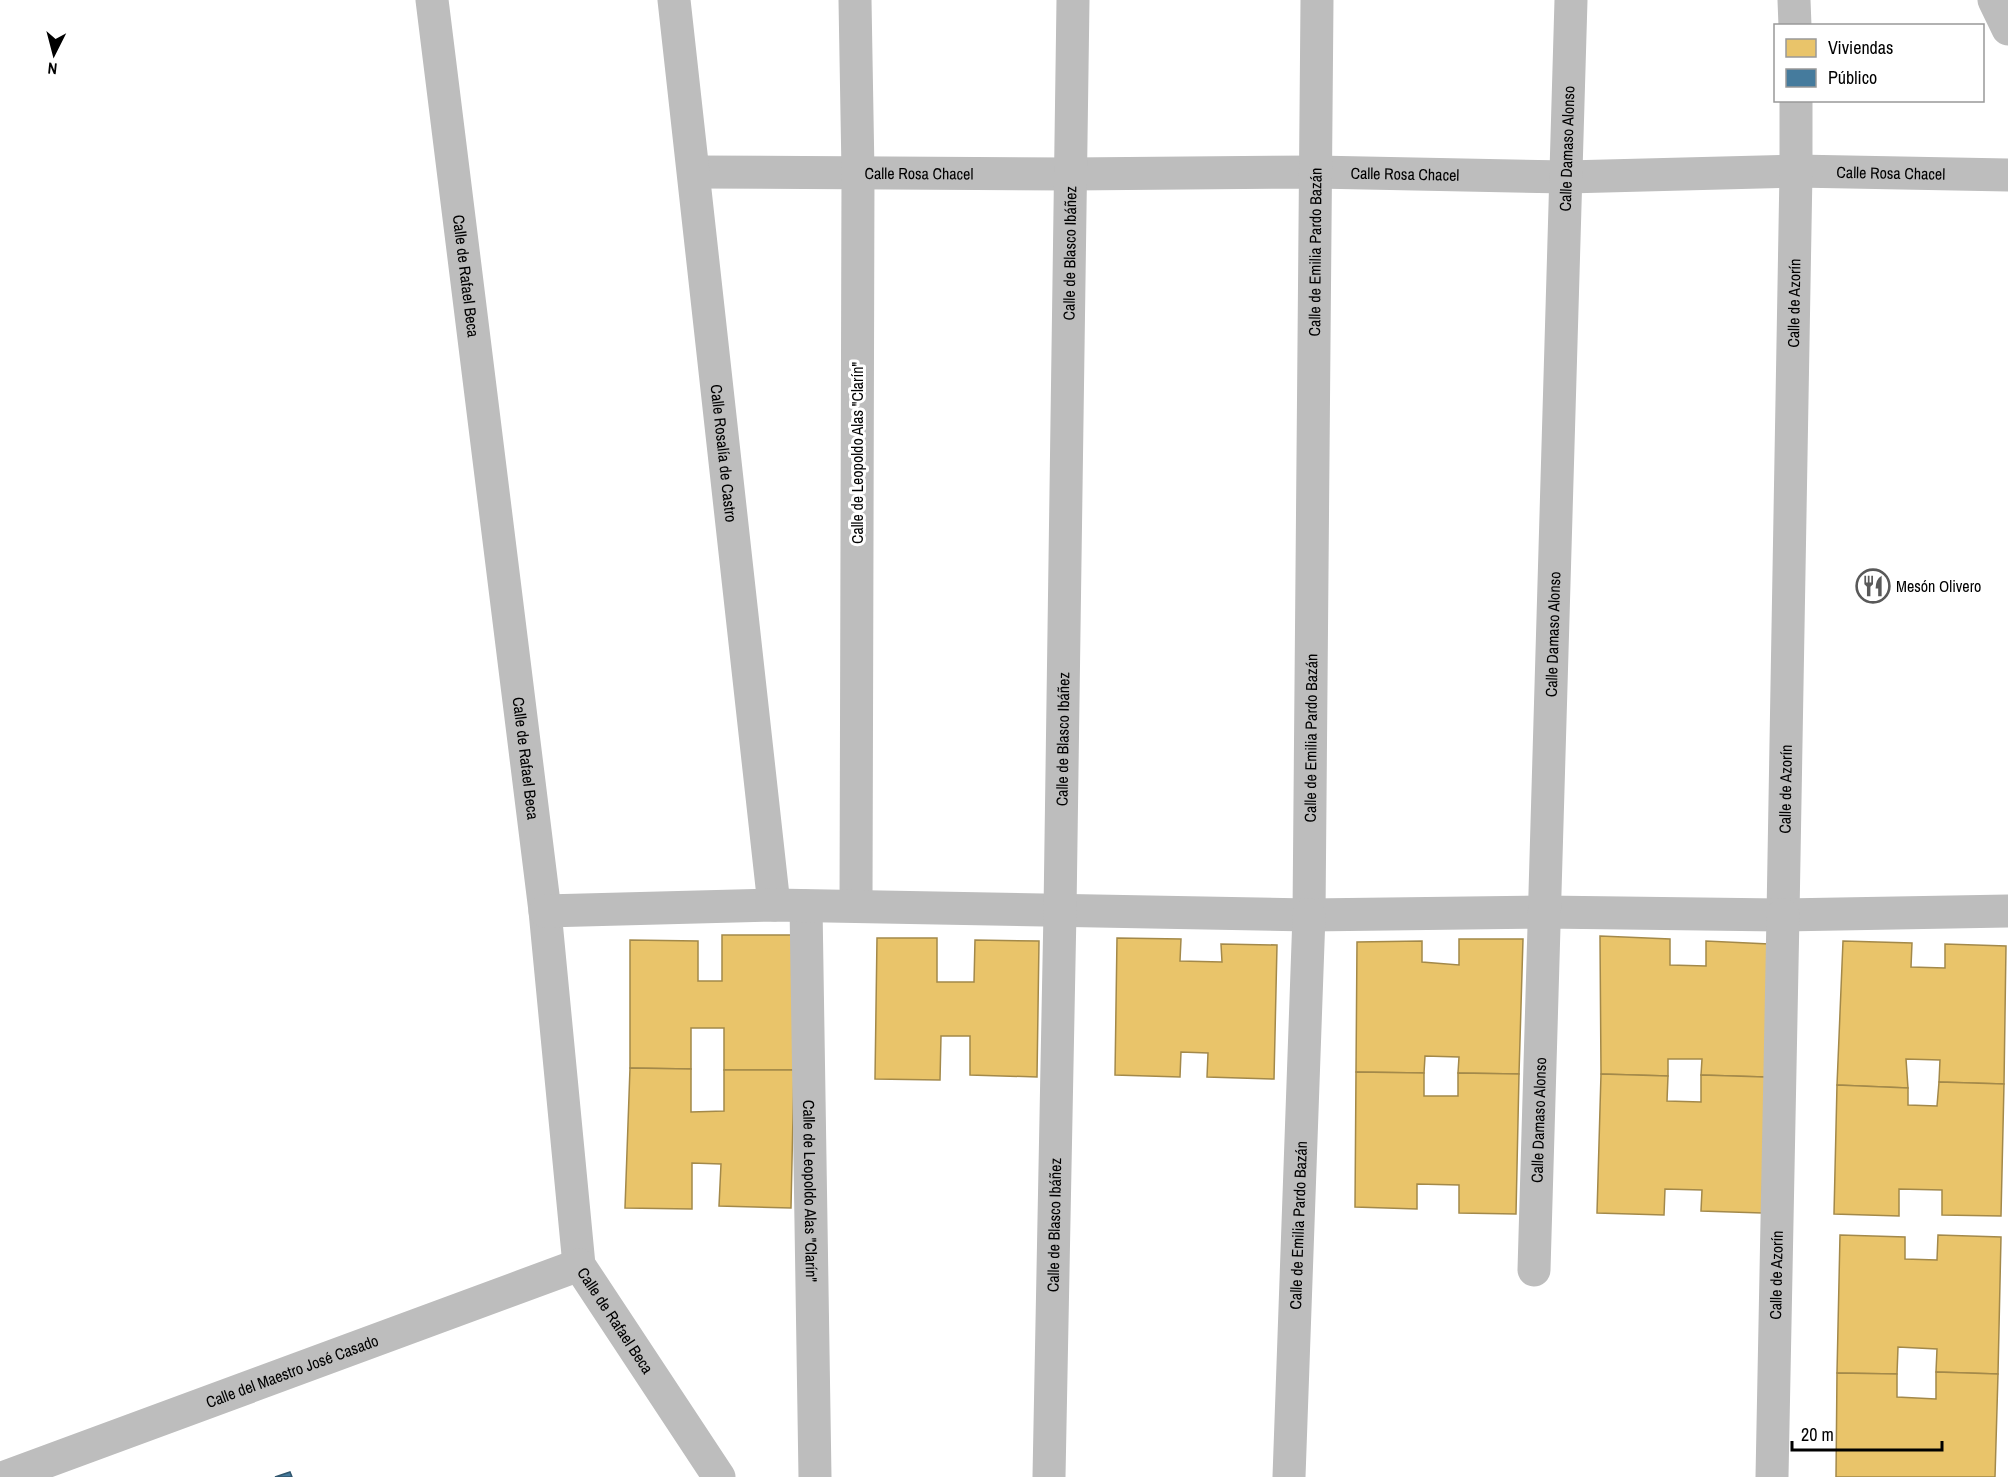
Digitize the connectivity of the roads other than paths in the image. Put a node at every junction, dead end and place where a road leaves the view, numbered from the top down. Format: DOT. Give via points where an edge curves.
graph roads {
  1 [pos="432,0"];
  2 [pos="674,0"];
  3 [pos="855,0"];
  4 [pos="1072,0"];
  5 [pos="1317,0"];
  6 [pos="1571,0"];
  7 [pos="1794,0"];
  8 [pos="1994,0"];
  9 [pos="1795,24"];
  10 [pos="2008,29"];
  11 [pos="1796,102"];
  12 [pos="1797,171"];
  13 [pos="694,172"];
  14 [pos="858,172"];
  15 [pos="1316,172"];
  16 [pos="1070,174"];
  17 [pos="2008,175"];
  18 [pos="1567,177"];
  19 [pos="774,905"];
  20 [pos="806,906"];
  21 [pos="856,906"];
  22 [pos="545,911"];
  23 [pos="1060,911"];
  24 [pos="1544,912"];
  25 [pos="2008,912"];
  26 [pos="1309,915"];
  27 [pos="1782,915"];
  28 [pos="579,1265"];
  29 [pos="1534,1270"];
  30 [pos="4,1477"];
  31 [pos="719,1477"];
  32 [pos="815,1477"];
  33 [pos="1050,1477"];
  34 [pos="1289,1477"];
  35 [pos="1772,1477"];
  1 -- 22 [label="street, Calle de Rafael Beca"];
  2 -- 13 [label="street, Calle Rosalía de Castro"];
  3 -- 14 [label="street, Calle de Leopoldo Alas \"Clarín\""];
  4 -- 16 [label="street, Calle de Blasco Ibáñez"];
  5 -- 15 [label="street, Calle de Emilia Pardo Bazán"];
  6 -- 18 [label="street, Calle Damaso Alonso"];
  7 -- 9 [label="street"];
  8 -- 10 [label="street"];
  11 -- 12 [label="street, Calle de Azorín"];
  12 -- 17 [label="street, Calle Rosa Chacel"];
  12 -- 18 [label="street, Calle Rosa Chacel"];
  12 -- 27 [label="street, Calle de Azorín"];
  13 -- 14 [label="street, Calle Rosa Chacel"];
  13 -- 19 [label="street, Calle Rosalía de Castro"];
  14 -- 16 [label="street, Calle Rosa Chacel"];
  14 -- 21 [label="street, Calle de Leopoldo Alas \"Clarín\""];
  15 -- 16 [label="street, Calle Rosa Chacel"];
  15 -- 18 [label="street, Calle Rosa Chacel"];
  15 -- 26 [label="street, Calle de Emilia Pardo Bazán"];
  16 -- 23 [label="street, Calle de Blasco Ibáñez"];
  18 -- 24 [label="street, Calle Damaso Alonso"];
  19 -- 20 [label="street"];
  19 -- 22 [label="street"];
  20 -- 21 [label="street"];
  20 -- 32 [label="street, Calle de Leopoldo Alas \"Clarín\""];
  21 -- 23 [label="street"];
  22 -- 28 [label="street, Calle de Rafael Beca"];
  23 -- 26 [label="street"];
  23 -- 33 [label="street, Calle de Blasco Ibáñez"];
  24 -- 26 [label="street"];
  24 -- 27 [label="street"];
  24 -- 29 [label="street, Calle Damaso Alonso"];
  25 -- 27 [label="street"];
  26 -- 34 [label="street, Calle de Emilia Pardo Bazán"];
  27 -- 35 [label="street, Calle de Azorín"];
  28 -- 30 [label="street, Calle del Maestro José Casado"];
  28 -- 31 [label="street, Calle de Rafael Beca"];
}
